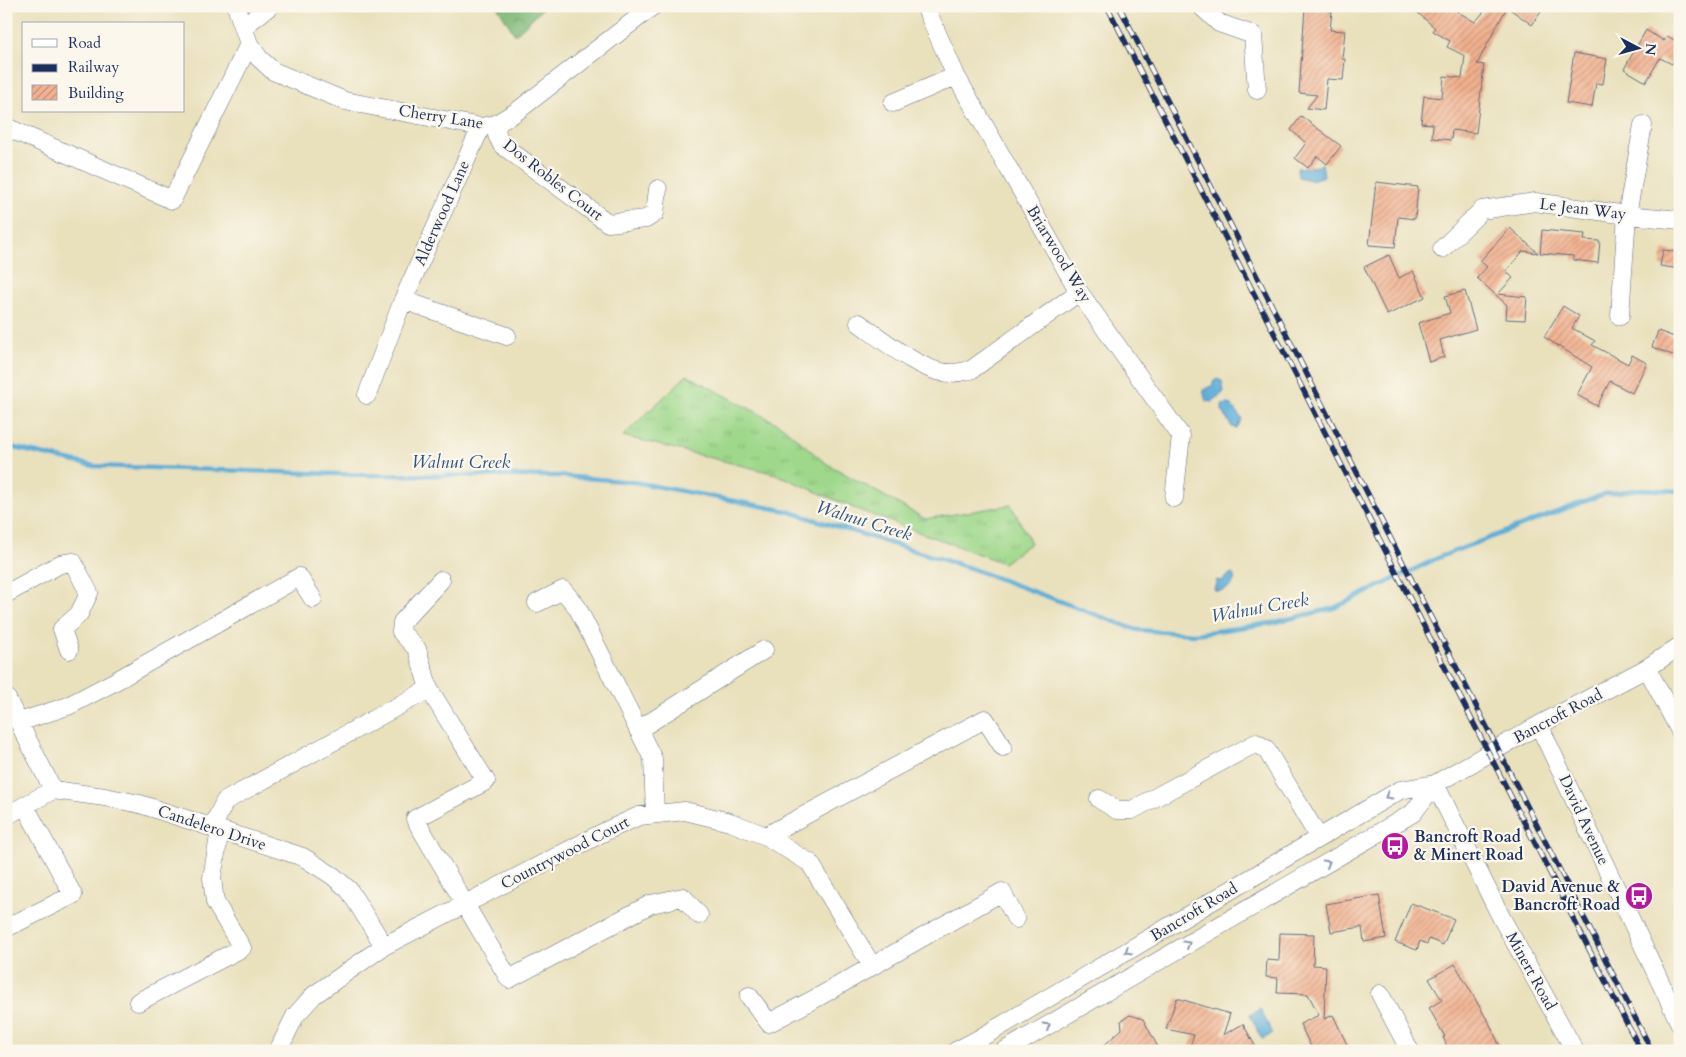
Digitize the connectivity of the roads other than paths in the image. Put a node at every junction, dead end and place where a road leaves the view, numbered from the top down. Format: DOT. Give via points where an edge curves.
graph roads {
  1 [pos="236,6"];
  2 [pos="270,6"];
  3 [pos="653,6"];
  4 [pos="925,6"];
  5 [pos="1201,6"];
  6 [pos="246,35"];
  7 [pos="956,76"];
  8 [pos="1257,90"];
  9 [pos="893,103"];
  10 [pos="489,125"];
  11 [pos="1643,125"];
  12 [pos="6,128"];
  13 [pos="658,189"];
  14 [pos="1627,215"];
  15 [pos="1680,220"];
  16 [pos="1442,248"];
  17 [pos="1079,292"];
  18 [pos="403,300"];
  19 [pos="1620,316"];
  20 [pos="860,323"];
  21 [pos="507,336"];
  22 [pos="367,395"];
  23 [pos="1174,498"];
  24 [pos="441,580"];
  25 [pos="6,594"];
  26 [pos="313,599"];
  27 [pos="537,603"];
  28 [pos="1680,646"];
  29 [pos="69,650"];
  30 [pos="764,650"];
  31 [pos="1647,668"];
  32 [pos="429,688"];
  33 [pos="7,702"];
  34 [pos="19,722"];
  35 [pos="1539,726"];
  36 [pos="638,730"];
  37 [pos="1680,731"];
  38 [pos="1003,747"];
  39 [pos="1435,784"];
  40 [pos="53,790"];
  41 [pos="1099,799"];
  42 [pos="25,806"];
  43 [pos="655,814"];
  44 [pos="6,816"];
  45 [pos="216,829"];
  46 [pos="766,836"];
  47 [pos="1319,838"];
  48 [pos="465,904"];
  49 [pos="700,915"];
  50 [pos="1016,919"];
  51 [pos="6,928"];
  52 [pos="384,946"];
  53 [pos="872,966"];
  54 [pos="1380,994"];
  55 [pos="749,996"];
  56 [pos="138,1002"];
  57 [pos="1680,1024"];
  58 [pos="278,1051"];
  59 [pos="956,1051"];
  60 [pos="1004,1051"];
  61 [pos="1410,1051"];
  62 [pos="1575,1051"];
  1 -- 6 [label="street, Cherry Lane"];
  2 -- 6 [label="street"];
  3 -- 10 [label="street, Cherry Lane" via="516,112"];
  4 -- 7 [label="street, Briarwood Way"];
  5 -- 8 [label="street" via="1219,23 1252,35"];
  6 -- 10 [label="street, Cherry Lane" via="259,58 272,71 345,101"];
  6 -- 12 [label="street" via="172,200"];
  7 -- 9 [label="street"];
  7 -- 17 [label="street, Briarwood Way"];
  10 -- 13 [label="street, Dos Robles Court" via="502,145 608,223 646,219 655,213"];
  10 -- 18 [label="street, Alderwood Lane"];
  11 -- 14 [label="street"];
  14 -- 15 [label="street, Le Jean Way"];
  14 -- 16 [label="street, Le Jean Way" via="1535,202 1482,210"];
  14 -- 19 [label="street"];
  17 -- 20 [label="street" via="971,370 961,372 933,370 918,363"];
  17 -- 23 [label="street, Briarwood Way" via="1180,436"];
  18 -- 21 [label="street"];
  18 -- 22 [label="street"];
  24 -- 32 [label="street" via="402,622 401,632 417,649"];
  25 -- 29 [label="street" via="60,564 74,562 89,594 79,614 62,629"];
  26 -- 34 [label="street" via="299,578 68,706"];
  27 -- 36 [label="street" via="563,590 577,607"];
  28 -- 31 [label="street, Bancroft Road"];
  30 -- 36 [label="street"];
  31 -- 35 [label="street, Bancroft Road"];
  31 -- 37 [label="street"];
  32 -- 45 [label="street" via="225,801"];
  32 -- 48 [label="street" via="486,781 415,819"];
  33 -- 34 [label="street"];
  34 -- 40 [label="street"];
  35 -- 39 [label="street, Bancroft Road"];
  35 -- 57 [label="street, David Avenue"];
  36 -- 43 [label="street" via="652,759"];
  38 -- 46 [label="street" via="985,719"];
  39 -- 47 [label="street, Bancroft Road, one-way" via="1400,790"];
  60 -- 39 [label="street, Bancroft Road, one-way" via="1414,813"];
  39 -- 62 [label="street, Minert Road" via="1501,917"];
  40 -- 42 [label="street"];
  40 -- 45 [label="street, Candelero Drive" via="140,804"];
  41 -- 47 [label="street" via="1117,810 1132,810 1256,743 1266,750"];
  42 -- 44 [label="street"];
  42 -- 51 [label="street" via="73,895"];
  43 -- 46 [label="street, Countrywood Court" via="685,811 730,822"];
  43 -- 48 [label="street, Countrywood Court" via="639,816 606,831"];
  45 -- 52 [label="street, Candelero Drive" via="302,857 333,876 349,890"];
  45 -- 56 [label="street" via="212,878 215,902 242,948"];
  46 -- 53 [label="street, Countrywood Court" via="810,863"];
  47 -- 59 [label="street, Bancroft Road, one-way"];
  48 -- 49 [label="street" via="509,979 651,904 683,896"];
  48 -- 52 [label="street, Countrywood Court"];
  50 -- 53 [label="street" via="1002,892"];
  52 -- 58 [label="street, Countrywood Court" via="314,995 295,1016"];
  53 -- 55 [label="street" via="769,1023"];
  54 -- 61 [label="street"];
}
